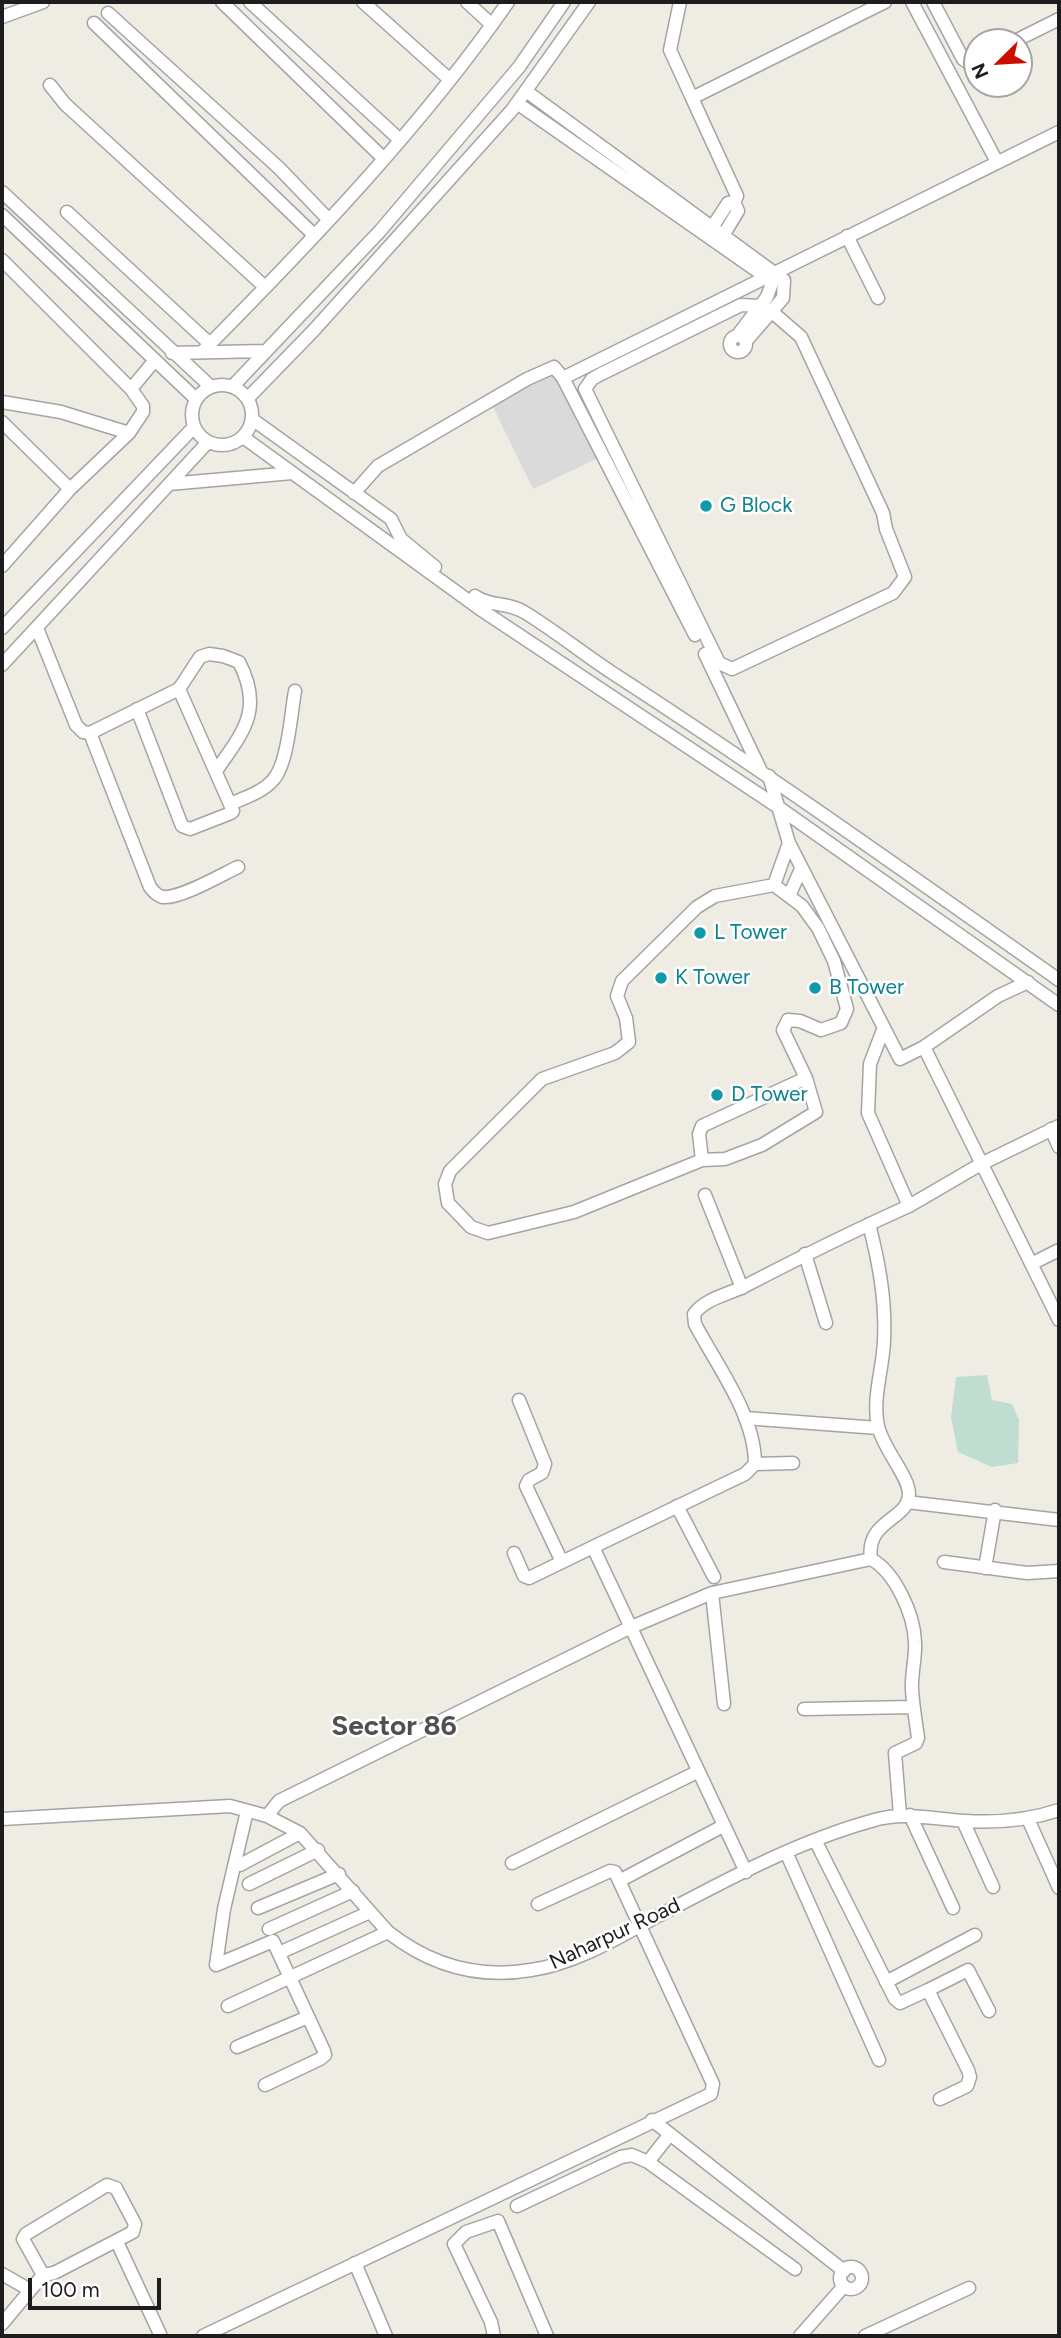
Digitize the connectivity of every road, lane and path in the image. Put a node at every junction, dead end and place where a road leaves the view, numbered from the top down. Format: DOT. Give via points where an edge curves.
graph roads {
  1 [pos="43,2"];
  2 [pos="222,2"];
  3 [pos="250,2"];
  4 [pos="363,2"];
  5 [pos="467,2"];
  6 [pos="508,2"];
  7 [pos="564,2"];
  8 [pos="589,2"];
  9 [pos="680,2"];
  10 [pos="885,2"];
  11 [pos="912,2"];
  12 [pos="933,2"];
  13 [pos="108,13"];
  14 [pos="2,18"];
  15 [pos="1059,19"];
  16 [pos="94,23"];
  17 [pos="492,25"];
  18 [pos="1033,32"];
  19 [pos="963,59"];
  20 [pos="449,79"];
  21 [pos="50,85"];
  22 [pos="526,91"];
  23 [pos="692,98"];
  24 [pos="517,103"];
  25 [pos="1059,132"];
  26 [pos="398,139"];
  27 [pos="382,158"];
  28 [pos="997,162"];
  29 [pos="299,190"];
  30 [pos="2,192"];
  31 [pos="734,202"];
  32 [pos="284,205"];
  33 [pos="67,212"];
  34 [pos="2,215"];
  35 [pos="328,219"];
  36 [pos="713,226"];
  37 [pos="313,234"];
  38 [pos="724,234"];
  39 [pos="847,236"];
  40 [pos="2,260"];
  41 [pos="771,274"];
  42 [pos="265,287"];
  43 [pos="878,298"];
  44 [pos="765,309"];
  45 [pos="741,338"];
  46 [pos="206,348"];
  47 [pos="265,351"];
  48 [pos="172,353"];
  49 [pos="155,360"];
  50 [pos="191,370"];
  51 [pos="563,378"];
  52 [pos="179,383"];
  53 [pos="210,386"];
  54 [pos="233,386"];
  55 [pos="131,389"];
  56 [pos="248,398"];
  57 [pos="196,399"];
  58 [pos="2,402"];
  59 [pos="253,419"];
  60 [pos="2,422"];
  61 [pos="194,427"];
  62 [pos="129,433"];
  63 [pos="243,437"];
  64 [pos="208,442"];
  65 [pos="292,473"];
  66 [pos="169,485"];
  67 [pos="70,489"];
  68 [pos="354,493"];
  69 [pos="4,557"];
  70 [pos="2,628"];
  71 [pos="37,628"];
  72 [pos="7,650"];
  73 [pos="2,665"];
  74 [pos="179,689"];
  75 [pos="295,691"];
  76 [pos="137,709"];
  77 [pos="90,733"];
  78 [pos="216,771"];
  79 [pos="765,772"];
  80 [pos="230,804"];
  81 [pos="778,807"];
  82 [pos="789,844"];
  83 [pos="238,867"];
  84 [pos="801,869"];
  85 [pos="774,886"];
  86 [pos="789,896"];
  87 [pos="1059,980"];
  88 [pos="1028,982"];
  89 [pos="1054,994"];
  90 [pos="1059,1005"];
  91 [pos="883,1030"];
  92 [pos="924,1047"];
  93 [pos="806,1078"];
  94 [pos="1055,1127"];
  95 [pos="1059,1147"];
  96 [pos="702,1160"];
  97 [pos="981,1164"];
  98 [pos="705,1195"];
  99 [pos="909,1206"];
  100 [pos="869,1224"];
  101 [pos="1059,1250"];
  102 [pos="805,1254"];
  103 [pos="1031,1264"];
  104 [pos="743,1288"];
  105 [pos="1055,1303"];
  106 [pos="1059,1320"];
  107 [pos="825,1323"];
  108 [pos="519,1400"];
  109 [pos="745,1418"];
  110 [pos="878,1428"];
  111 [pos="793,1463"];
  112 [pos="755,1464"];
  113 [pos="908,1502"];
  114 [pos="677,1506"];
  115 [pos="995,1510"];
  116 [pos="1059,1520"];
  117 [pos="593,1547"];
  118 [pos="514,1553"];
  119 [pos="871,1559"];
  120 [pos="562,1562"];
  121 [pos="944,1562"];
  122 [pos="985,1568"];
  123 [pos="1059,1571"];
  124 [pos="714,1577"];
  125 [pos="712,1593"];
  126 [pos="629,1628"];
  127 [pos="724,1704"];
  128 [pos="913,1707"];
  129 [pos="804,1709"];
  130 [pos="697,1772"];
  131 [pos="1059,1810"];
  132 [pos="247,1811"];
  133 [pos="905,1815"];
  134 [pos="267,1816"];
  135 [pos="2,1819"];
  136 [pos="1028,1819"];
  137 [pos="963,1821"];
  138 [pos="723,1826"];
  139 [pos="300,1833"];
  140 [pos="815,1840"];
  141 [pos="318,1850"];
  142 [pos="786,1852"];
  143 [pos="512,1863"];
  144 [pos="240,1865"];
  145 [pos="746,1871"];
  146 [pos="339,1874"];
  147 [pos="619,1881"];
  148 [pos="249,1884"];
  149 [pos="993,1887"];
  150 [pos="1059,1888"];
  151 [pos="353,1891"];
  152 [pos="538,1904"];
  153 [pos="258,1908"];
  154 [pos="953,1908"];
  155 [pos="370,1912"];
  156 [pos="640,1926"];
  157 [pos="268,1929"];
  158 [pos="388,1932"];
  159 [pos="975,1935"];
  160 [pos="279,1953"];
  161 [pos="290,1977"];
  162 [pos="886,1982"];
  163 [pos="928,1990"];
  164 [pos="228,2006"];
  165 [pos="989,2011"];
  166 [pos="308,2017"];
  167 [pos="237,2047"];
  168 [pos="879,2060"];
  169 [pos="265,2085"];
  170 [pos="940,2099"];
  171 [pos="652,2120"];
  172 [pos="670,2134"];
  173 [pos="648,2162"];
  174 [pos="517,2206"];
  175 [pos="117,2242"];
  176 [pos="355,2263"];
  177 [pos="795,2269"];
  178 [pos="844,2271"];
  179 [pos="2,2274"];
  180 [pos="43,2275"];
  181 [pos="844,2286"];
  182 [pos="969,2288"];
  183 [pos="30,2290"];
  184 [pos="2,2324"];
  185 [pos="160,2334"];
  186 [pos="203,2336"];
  187 [pos="386,2336"];
  188 [pos="494,2336"];
  189 [pos="547,2336"];
  190 [pos="800,2336"];
  191 [pos="865,2336"];
  1 -- 14 [label="street"];
  2 -- 27 [label="street"];
  3 -- 26 [label="street"];
  4 -- 20 [label="street"];
  5 -- 17 [label="street"];
  6 -- 17 [label="street"];
  7 -- 47 [label="street" via="519,67 455,143"];
  8 -- 22 [label="street"];
  9 -- 23 [label="street" via="670,50"];
  10 -- 23 [label="street"];
  11 -- 28 [label="street"];
  12 -- 19 [label="street"];
  13 -- 29 [label="street"];
  15 -- 18 [label="street"];
  16 -- 32 [label="street"];
  17 -- 20 [label="street"];
  20 -- 26 [label="street"];
  21 -- 42 [label="street" via="65,104"];
  22 -- 24 [label="street"];
  22 -- 36 [label="street"];
  23 -- 31 [label="street" via="737,196"];
  24 -- 41 [label="street"];
  24 -- 56 [label="street"];
  25 -- 28 [label="street"];
  26 -- 27 [label="street"];
  27 -- 35 [label="street"];
  28 -- 39 [label="street"];
  29 -- 32 [label="street"];
  29 -- 35 [label="street"];
  30 -- 48 [label="street"];
  31 -- 36 [label="street" via="728,203"];
  31 -- 38 [label="street" via="738,211"];
  32 -- 37 [label="street"];
  33 -- 46 [label="street"];
  34 -- 49 [label="street"];
  35 -- 37 [label="street"];
  36 -- 38 [label="street"];
  37 -- 42 [label="street"];
  38 -- 41 [label="street"];
  39 -- 41 [label="street"];
  39 -- 43 [label="street"];
  40 -- 55 [label="street"];
  41 -- 44 [label="street" via="784,280 785,288 783,298"];
  41 -- 51 [label="street"];
  42 -- 46 [label="street"];
  44 -- 44 [label="street" via="801,337 883,513 905,577 893,593 732,669 719,663 585,390 601,374 741,305"];
  44 -- 45 [label="street"];
  46 -- 47 [label="street"];
  46 -- 48 [label="street"];
  47 -- 54 [label="street"];
  48 -- 50 [label="street"];
  49 -- 52 [label="street"];
  49 -- 55 [label="street"];
  50 -- 52 [label="street"];
  50 -- 53 [label="street"];
  51 -- 68 [label="street" via="554,367 527,379 378,466"];
  51 -- 79 [label="street"];
  52 -- 57 [label="street"];
  53 -- 54 [label="street"];
  53 -- 57 [label="street"];
  54 -- 56 [label="street"];
  55 -- 62 [label="street" via="143,412"];
  56 -- 59 [label="street"];
  57 -- 61 [label="street"];
  58 -- 62 [label="street" via="61,412"];
  59 -- 63 [label="street"];
  59 -- 68 [label="street"];
  60 -- 67 [label="street"];
  61 -- 64 [label="street"];
  61 -- 70 [label="street"];
  62 -- 67 [label="street"];
  63 -- 64 [label="street" via="226,445"];
  63 -- 65 [label="street"];
  64 -- 66 [label="street"];
  65 -- 66 [label="street"];
  65 -- 81 [label="street" via="480,609"];
  66 -- 71 [label="street"];
  67 -- 69 [label="street"];
  68 -- 79 [label="street" via="391,519 401,539 486,604 523,611"];
  71 -- 72 [label="street"];
  71 -- 77 [label="street" via="76,725"];
  72 -- 73 [label="street"];
  74 -- 76 [label="street"];
  74 -- 78 [label="street"];
  74 -- 78 [label="street" via="194,663 209,654 233,658 246,675 251,708 248,725"];
  75 -- 80 [label="street" via="275,778"];
  76 -- 77 [label="street"];
  76 -- 80 [label="street" via="182,827 190,829 231,813"];
  77 -- 83 [label="street" via="155,894 176,895"];
  78 -- 80 [label="street"];
  79 -- 81 [label="street"];
  79 -- 87 [label="street"];
  81 -- 82 [label="street"];
  81 -- 88 [label="street"];
  82 -- 84 [label="street"];
  82 -- 85 [label="street"];
  84 -- 86 [label="street"];
  84 -- 91 [label="street"];
  85 -- 86 [label="street"];
  85 -- 96 [label="street" via="715,896 697,907 622,981 617,996 629,1042 615,1053 542,1079 450,1171 445,1184 448,1203 471,1227 488,1233 574,1212"];
  86 -- 93 [label="street" via="818,928 834,961 847,1009 841,1024 821,1030 788,1020 783,1030"];
  88 -- 89 [label="street"];
  88 -- 92 [label="street" via="982,1006"];
  89 -- 90 [label="street"];
  91 -- 92 [label="street" via="900,1059"];
  91 -- 99 [label="street" via="870,1064 867,1113"];
  92 -- 97 [label="street"];
  93 -- 96 [label="street" via="702,1126"];
  93 -- 96 [label="street" via="816,1112 762,1145 725,1159"];
  94 -- 95 [label="street"];
  94 -- 97 [label="street"];
  97 -- 99 [label="street"];
  97 -- 103 [label="street"];
  98 -- 104 [label="street"];
  99 -- 100 [label="street"];
  100 -- 102 [label="street"];
  100 -- 110 [label="street" via="885,1319"];
  101 -- 103 [label="street"];
  102 -- 104 [label="street"];
  102 -- 107 [label="street"];
  103 -- 105 [label="street"];
  104 -- 109 [label="street" via="701,1305 694,1314 695,1324"];
  105 -- 106 [label="street"];
  108 -- 120 [label="street" via="545,1464 542,1473 526,1486"];
  109 -- 110 [label="street"];
  109 -- 112 [label="street"];
  110 -- 113 [label="street" via="908,1485"];
  111 -- 112 [label="street"];
  112 -- 114 [label="street" via="745,1474"];
  113 -- 115 [label="street"];
  113 -- 119 [label="street" via="876,1531 869,1549"];
  114 -- 117 [label="street"];
  114 -- 124 [label="street"];
  115 -- 116 [label="street"];
  115 -- 122 [label="street"];
  117 -- 120 [label="street"];
  117 -- 126 [label="street"];
  118 -- 120 [label="street" via="529,1578"];
  119 -- 125 [label="street"];
  119 -- 128 [label="street" via="890,1576 913,1628"];
  121 -- 122 [label="street"];
  122 -- 123 [label="street"];
  125 -- 126 [label="street"];
  125 -- 127 [label="street"];
  126 -- 130 [label="street"];
  126 -- 134 [label="street" via="279,1801"];
  128 -- 129 [label="street"];
  128 -- 133 [label="street" via="918,1741 898,1750 894,1757"];
  130 -- 138 [label="street"];
  130 -- 143 [label="street"];
  131 -- 136 [label="street, Naharpur Road"];
  132 -- 134 [label="street, Naharpur Road"];
  132 -- 135 [label="street, Naharpur Road" via="230,1806 186,1807"];
  132 -- 160 [label="street" via="216,1965 273,1941"];
  133 -- 137 [label="street, Naharpur Road"];
  133 -- 140 [label="street, Naharpur Road" via="873,1820"];
  133 -- 154 [label="street"];
  134 -- 139 [label="street, Naharpur Road"];
  136 -- 137 [label="street, Naharpur Road"];
  136 -- 150 [label="street"];
  137 -- 149 [label="street"];
  138 -- 145 [label="street"];
  138 -- 147 [label="street"];
  139 -- 141 [label="street, Naharpur Road"];
  139 -- 144 [label="street"];
  140 -- 142 [label="street, Naharpur Road"];
  140 -- 162 [label="street"];
  141 -- 146 [label="street, Naharpur Road"];
  141 -- 148 [label="street"];
  142 -- 145 [label="street, Naharpur Road"];
  142 -- 168 [label="street"];
  145 -- 156 [label="street, Naharpur Road"];
  146 -- 151 [label="street, Naharpur Road"];
  146 -- 153 [label="street"];
  147 -- 152 [label="street" via="610,1871"];
  147 -- 156 [label="street"];
  151 -- 155 [label="street, Naharpur Road"];
  151 -- 157 [label="street"];
  155 -- 158 [label="street, Naharpur Road"];
  155 -- 160 [label="street"];
  156 -- 158 [label="street, Naharpur Road" via="555,1964 492,1973 443,1965"];
  156 -- 171 [label="street" via="713,2084 707,2096"];
  158 -- 161 [label="street"];
  159 -- 162 [label="street"];
  160 -- 161 [label="street"];
  161 -- 164 [label="street"];
  161 -- 166 [label="street"];
  162 -- 163 [label="street" via="900,2003"];
  163 -- 165 [label="street" via="968,1970"];
  163 -- 170 [label="street" via="970,2077 967,2086"];
  166 -- 167 [label="street"];
  166 -- 169 [label="street" via="325,2055"];
  171 -- 172 [label="street"];
  171 -- 176 [label="street"];
  172 -- 173 [label="street"];
  172 -- 178 [label="street"];
  173 -- 174 [label="street" via="632,2155 621,2157"];
  173 -- 177 [label="street"];
  175 -- 180 [label="street"];
  175 -- 180 [label="street" via="133,2232 135,2224 116,2188 107,2185 26,2234 24,2246"];
  175 -- 185 [label="street"];
  176 -- 186 [label="street"];
  176 -- 187 [label="street"];
  178 -- 181 [label="street"];
  178 -- 181 [label="street" via="853,2267 862,2277 854,2288"];
  179 -- 183 [label="street"];
  180 -- 183 [label="street"];
  181 -- 190 [label="street"];
  182 -- 191 [label="street"];
  183 -- 184 [label="street"];
  188 -- 189 [label="street" via="454,2244 466,2232 498,2221"];
}
